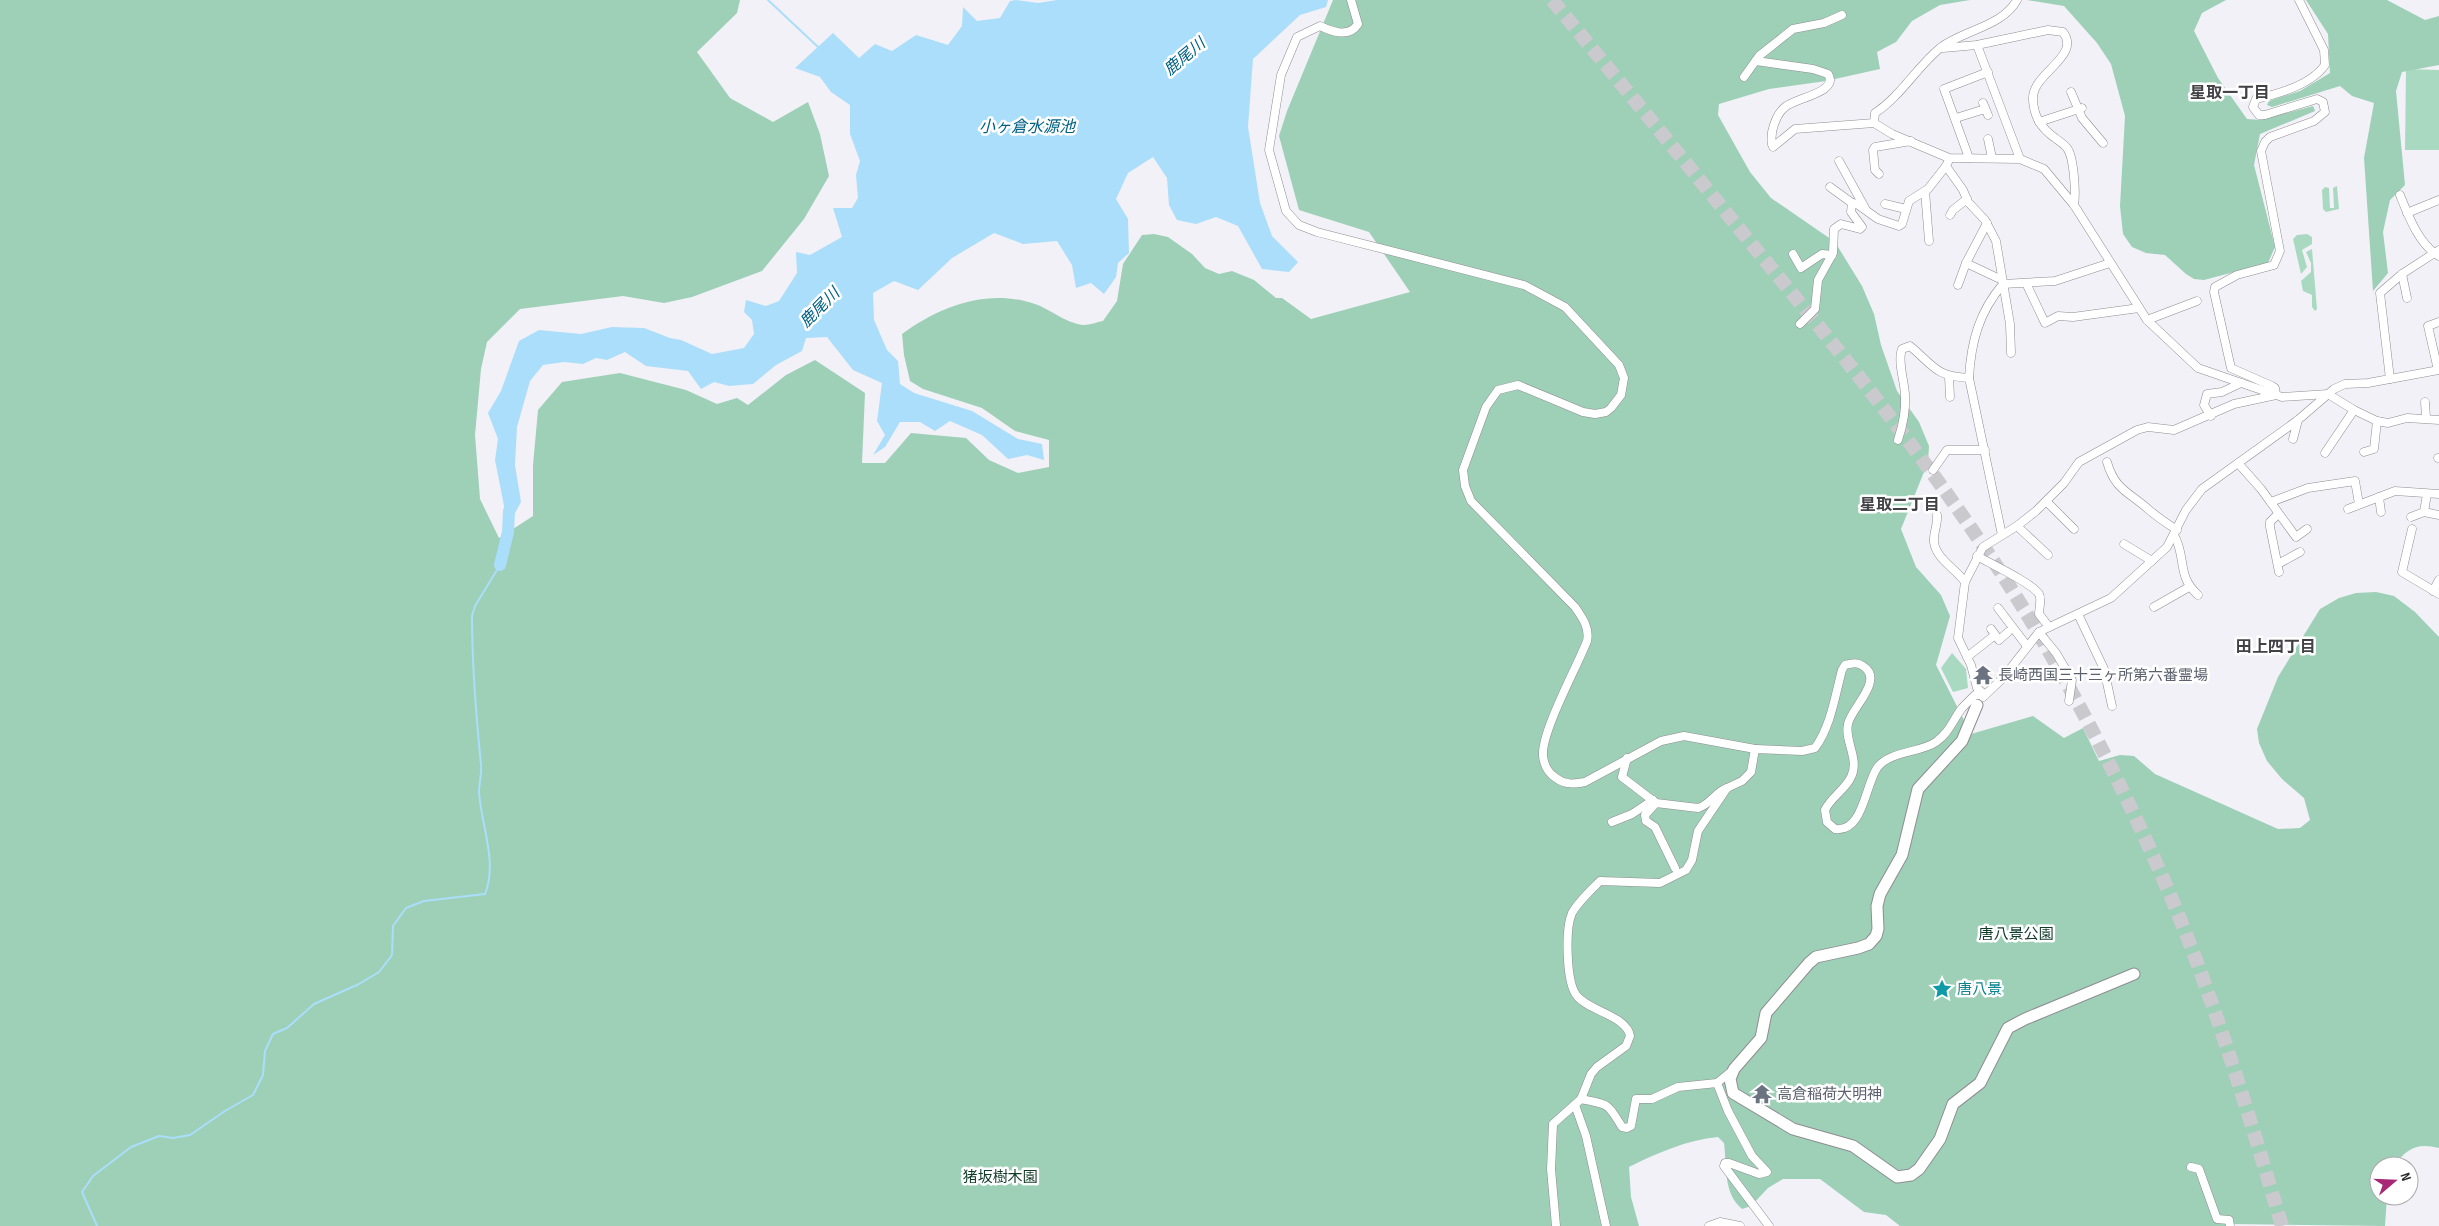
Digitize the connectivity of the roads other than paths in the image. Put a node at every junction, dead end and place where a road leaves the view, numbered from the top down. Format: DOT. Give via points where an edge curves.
graph roads {
  1 [pos="1351,0"];
  2 [pos="2017,0"];
  3 [pos="2299,0"];
  4 [pos="1842,15"];
  5 [pos="1978,45"];
  6 [pos="1941,48"];
  7 [pos="1756,61"];
  8 [pos="1988,72"];
  9 [pos="1744,77"];
  10 [pos="2071,92"];
  11 [pos="1986,109"];
  12 [pos="2080,109"];
  13 [pos="1956,118"];
  14 [pos="2038,122"];
  15 [pos="1874,123"];
  16 [pos="1988,139"];
  17 [pos="1911,141"];
  18 [pos="2103,143"];
  19 [pos="1949,158"];
  20 [pos="1969,158"];
  21 [pos="1992,158"];
  22 [pos="2020,159"];
  23 [pos="1839,161"];
  24 [pos="1946,166"];
  25 [pos="1880,174"];
  26 [pos="1830,187"];
  27 [pos="1925,191"];
  28 [pos="2400,195"];
  29 [pos="1967,199"];
  30 [pos="2439,200"];
  31 [pos="1852,203"];
  32 [pos="1885,204"];
  33 [pos="2074,205"];
  34 [pos="1906,209"];
  35 [pos="1865,210"];
  36 [pos="2407,213"];
  37 [pos="1950,215"];
  38 [pos="1986,223"];
  39 [pos="1929,241"];
  40 [pos="2437,253"];
  41 [pos="1792,254"];
  42 [pos="1832,255"];
  43 [pos="1966,263"];
  44 [pos="2110,263"];
  45 [pos="2402,274"];
  46 [pos="2002,282"];
  47 [pos="2026,283"];
  48 [pos="1958,285"];
  49 [pos="2407,298"];
  50 [pos="2197,301"];
  51 [pos="2140,308"];
  52 [pos="2147,320"];
  53 [pos="2439,322"];
  54 [pos="1800,324"];
  55 [pos="2011,353"];
  56 [pos="2438,370"];
  57 [pos="1950,377"];
  58 [pos="1969,378"];
  59 [pos="2390,379"];
  60 [pos="2241,383"];
  61 [pos="2328,394"];
  62 [pos="2276,395"];
  63 [pos="1950,397"];
  64 [pos="2425,402"];
  65 [pos="2354,410"];
  66 [pos="2211,416"];
  67 [pos="2426,418"];
  68 [pos="2298,420"];
  69 [pos="2377,420"];
  70 [pos="2439,420"];
  71 [pos="2293,439"];
  72 [pos="1898,440"];
  73 [pos="1985,450"];
  74 [pos="2364,452"];
  75 [pos="2325,453"];
  76 [pos="2107,462"];
  77 [pos="2238,463"];
  78 [pos="1933,470"];
  79 [pos="2427,494"];
  80 [pos="2439,494"];
  81 [pos="2379,497"];
  82 [pos="2046,501"];
  83 [pos="2270,502"];
  84 [pos="2359,504"];
  85 [pos="2348,509"];
  86 [pos="2381,512"];
  87 [pos="2424,512"];
  88 [pos="2278,514"];
  89 [pos="1937,515"];
  90 [pos="2439,515"];
  91 [pos="2411,516"];
  92 [pos="2017,526"];
  93 [pos="2412,528"];
  94 [pos="2074,529"];
  95 [pos="2307,529"];
  96 [pos="2176,532"];
  97 [pos="2002,535"];
  98 [pos="2124,544"];
  99 [pos="2300,552"];
  100 [pos="1977,556"];
  101 [pos="2048,556"];
  102 [pos="2152,561"];
  103 [pos="2439,580"];
  104 [pos="1965,582"];
  105 [pos="2189,587"];
  106 [pos="2436,592"];
  107 [pos="2198,595"];
  108 [pos="2154,607"];
  109 [pos="1998,608"];
  110 [pos="2078,614"];
  111 [pos="2049,627"];
  112 [pos="2008,632"];
  113 [pos="2038,632"];
  114 [pos="2027,646"];
  115 [pos="1967,657"];
  116 [pos="1985,695"];
  117 [pos="2070,701"];
  118 [pos="1977,705"];
  119 [pos="2112,706"];
  120 [pos="1756,749"];
  121 [pos="1628,758"];
  122 [pos="1727,788"];
  123 [pos="1654,802"];
  124 [pos="1612,822"];
  125 [pos="1675,868"];
  126 [pos="2134,974"];
  127 [pos="1734,1069"];
  128 [pos="1717,1083"];
  129 [pos="1578,1102"];
  130 [pos="2191,1167"];
  131 [pos="1721,1224"];
  132 [pos="1556,1226"];
  133 [pos="1606,1226"];
  134 [pos="1709,1226"];
  135 [pos="1740,1226"];
  136 [pos="1769,1226"];
  137 [pos="2230,1226"];
  1 -- 121 [label="street" via="1358,24 1354,31 1346,34 1320,26 1297,36 1281,75 1268,150 1286,210 1299,225 1316,232 1524,286 1565,307 1619,365 1624,388 1616,403 1606,412 1583,412 1518,385 1498,390 1486,407 1463,470 1471,501 1574,607 1587,630 1587,641 1548,734 1543,754 1546,766 1558,780 1576,784"];
  2 -- 6 [label="street" via="1995,20"];
  3 -- 62 [label="street" via="2324,50 2325,65 2314,77 2275,95 2256,99 2253,107 2260,115 2265,115 2318,99 2323,102 2325,112 2320,118 2270,137 2261,151 2280,251 2274,265 2225,280 2215,287 2214,292 2231,368 2272,386"];
  4 -- 7 [label="street" via="1824,23 1793,29"];
  5 -- 6 [label="street"];
  5 -- 8 [label="street"];
  5 -- 14 [label="street" via="2048,30 2063,32 2068,42 2066,52 2034,87 2033,101"];
  6 -- 15 [label="street" via="1903,89 1875,113"];
  7 -- 9 [label="street"];
  7 -- 15 [label="street" via="1812,68 1828,74 1830,78 1830,83 1823,90 1785,106 1773,126 1773,147 1795,129"];
  8 -- 13 [label="street" via="1944,89"];
  8 -- 22 [label="street"];
  10 -- 12 [label="street"];
  11 -- 13 [label="street"];
  12 -- 14 [label="street"];
  12 -- 18 [label="street"];
  13 -- 20 [label="street"];
  14 -- 33 [label="street" via="2067,147"];
  15 -- 17 [label="street"];
  16 -- 21 [label="street"];
  17 -- 19 [label="street"];
  17 -- 25 [label="street" via="1873,150 1875,170"];
  19 -- 20 [label="street"];
  19 -- 24 [label="street"];
  20 -- 21 [label="street"];
  21 -- 22 [label="street"];
  22 -- 33 [label="street" via="2048,172"];
  23 -- 35 [label="street"];
  24 -- 27 [label="street"];
  24 -- 29 [label="street"];
  26 -- 31 [label="street"];
  27 -- 34 [label="street" via="1909,201"];
  27 -- 39 [label="street"];
  28 -- 36 [label="street"];
  29 -- 37 [label="street"];
  29 -- 38 [label="street"];
  30 -- 36 [label="street"];
  31 -- 35 [label="street"];
  31 -- 42 [label="street" via="1850,212 1862,227 1837,225 1833,232"];
  32 -- 34 [label="street"];
  33 -- 44 [label="street"];
  34 -- 35 [label="street" via="1899,226 1878,219"];
  36 -- 40 [label="street"];
  38 -- 43 [label="street"];
  38 -- 46 [label="street" via="1996,241"];
  40 -- 45 [label="street"];
  41 -- 42 [label="street" via="1801,268 1822,254"];
  42 -- 54 [label="street" via="1818,280 1814,309"];
  43 -- 46 [label="street"];
  43 -- 48 [label="street"];
  44 -- 47 [label="street" via="2055,281"];
  44 -- 51 [label="street"];
  45 -- 49 [label="street"];
  45 -- 59 [label="street" via="2380,293"];
  46 -- 47 [label="street"];
  46 -- 55 [label="street" via="2010,324"];
  46 -- 58 [label="street" via="1979,320 1970,357"];
  47 -- 51 [label="street" via="2044,323 2058,316"];
  50 -- 52 [label="street"];
  51 -- 52 [label="street"];
  52 -- 60 [label="street" via="2198,368"];
  53 -- 56 [label="street" via="2428,326"];
  56 -- 59 [label="street"];
  57 -- 58 [label="street"];
  57 -- 63 [label="street"];
  57 -- 72 [label="street" via="1931,366 1910,346 1902,349 1900,361 1905,414"];
  58 -- 73 [label="street"];
  59 -- 61 [label="street" via="2345,384"];
  60 -- 62 [label="street"];
  60 -- 66 [label="street" via="2222,392 2207,394 2204,405"];
  61 -- 62 [label="street"];
  61 -- 65 [label="street"];
  61 -- 68 [label="street"];
  62 -- 66 [label="street" via="2234,404"];
  64 -- 67 [label="street"];
  65 -- 69 [label="street"];
  65 -- 75 [label="street"];
  66 -- 82 [label="street" via="2174,430 2148,427 2137,430 2079,462"];
  67 -- 69 [label="street" via="2388,423"];
  67 -- 70 [label="street"];
  68 -- 71 [label="street"];
  68 -- 77 [label="street"];
  69 -- 74 [label="street" via="2374,449"];
  73 -- 78 [label="street" via="1947,450"];
  73 -- 97 [label="street"];
  76 -- 96 [label="street" via="2116,484"];
  77 -- 83 [label="street"];
  77 -- 96 [label="street" via="2202,489 2186,510"];
  79 -- 80 [label="street"];
  79 -- 81 [label="street" via="2395,492"];
  79 -- 87 [label="street"];
  81 -- 84 [label="street"];
  81 -- 86 [label="street"];
  82 -- 92 [label="street"];
  82 -- 94 [label="street"];
  83 -- 84 [label="street" via="2308,488 2354,480"];
  83 -- 88 [label="street"];
  84 -- 85 [label="street"];
  87 -- 90 [label="street"];
  87 -- 91 [label="street"];
  88 -- 95 [label="street" via="2296,537"];
  88 -- 99 [label="street" via="2270,522 2278,568"];
  89 -- 104 [label="street" via="1935,548"];
  92 -- 97 [label="street"];
  92 -- 101 [label="street"];
  93 -- 106 [label="street" via="2402,572"];
  96 -- 102 [label="street" via="2167,547"];
  96 -- 105 [label="street" via="2182,572"];
  97 -- 100 [label="street" via="1983,547"];
  98 -- 102 [label="street"];
  100 -- 104 [label="street"];
  100 -- 111 [label="street" via="2037,592 2040,597 2039,614"];
  102 -- 110 [label="street" via="2111,598"];
  103 -- 106 [label="street"];
  104 -- 115 [label="street" via="1958,638"];
  105 -- 107 [label="street"];
  105 -- 108 [label="street"];
  109 -- 114 [label="street"];
  110 -- 111 [label="street"];
  110 -- 119 [label="street" via="2104,669"];
  111 -- 113 [label="street"];
  112 -- 115 [label="street" via="1999,640 1993,632"];
  113 -- 114 [label="street"];
  113 -- 117 [label="street" via="2056,653 2072,680"];
  114 -- 116 [label="street"];
  115 -- 116 [label="street" via="1977,688"];
  116 -- 118 [label="street"];
  116 -- 120 [label="street" via="1976,695 1962,708 1937,742 1882,763 1868,784 1856,820 1840,830 1830,826 1825,810 1853,771 1848,721 1869,684 1870,674 1866,668 1855,662 1845,665 1824,732 1814,749"];
  118 -- 127 [label="street" via="1962,741 1918,790 1902,855 1880,894 1876,936 1868,944 1816,957 1809,963 1766,1013 1761,1038"];
  120 -- 121 [label="street" via="1684,736 1661,741"];
  120 -- 122 [label="street" via="1751,772"];
  121 -- 123 [label="street" via="1622,777"];
  122 -- 123 [label="street" via="1718,791 1698,808"];
  122 -- 129 [label="street" via="1698,831 1692,860 1686,870 1660,883 1600,881 1573,912 1568,928 1570,986 1584,1004 1624,1024 1630,1036 1626,1046 1591,1074"];
  123 -- 124 [label="street"];
  123 -- 125 [label="street" via="1645,815 1646,821 1654,827"];
  126 -- 127 [label="street" via="2008,1028 1980,1083 1954,1104 1940,1139 1911,1175 1897,1177 1853,1146 1793,1129 1772,1118 1733,1093 1730,1080"];
  127 -- 128 [label="street"];
  128 -- 129 [label="street" via="1678,1087 1652,1098 1636,1099 1631,1126 1627,1128 1622,1127 1610,1106 1600,1102"];
  128 -- 136 [label="street" via="1752,1156 1767,1172 1759,1174 1729,1163 1724,1166"];
  129 -- 132 [label="street" via="1553,1124 1551,1169"];
  129 -- 133 [label="street"];
  130 -- 137 [label="street" via="2200,1169 2217,1219 2228,1220"];
  131 -- 134 [label="street"];
  131 -- 135 [label="street"];
}
